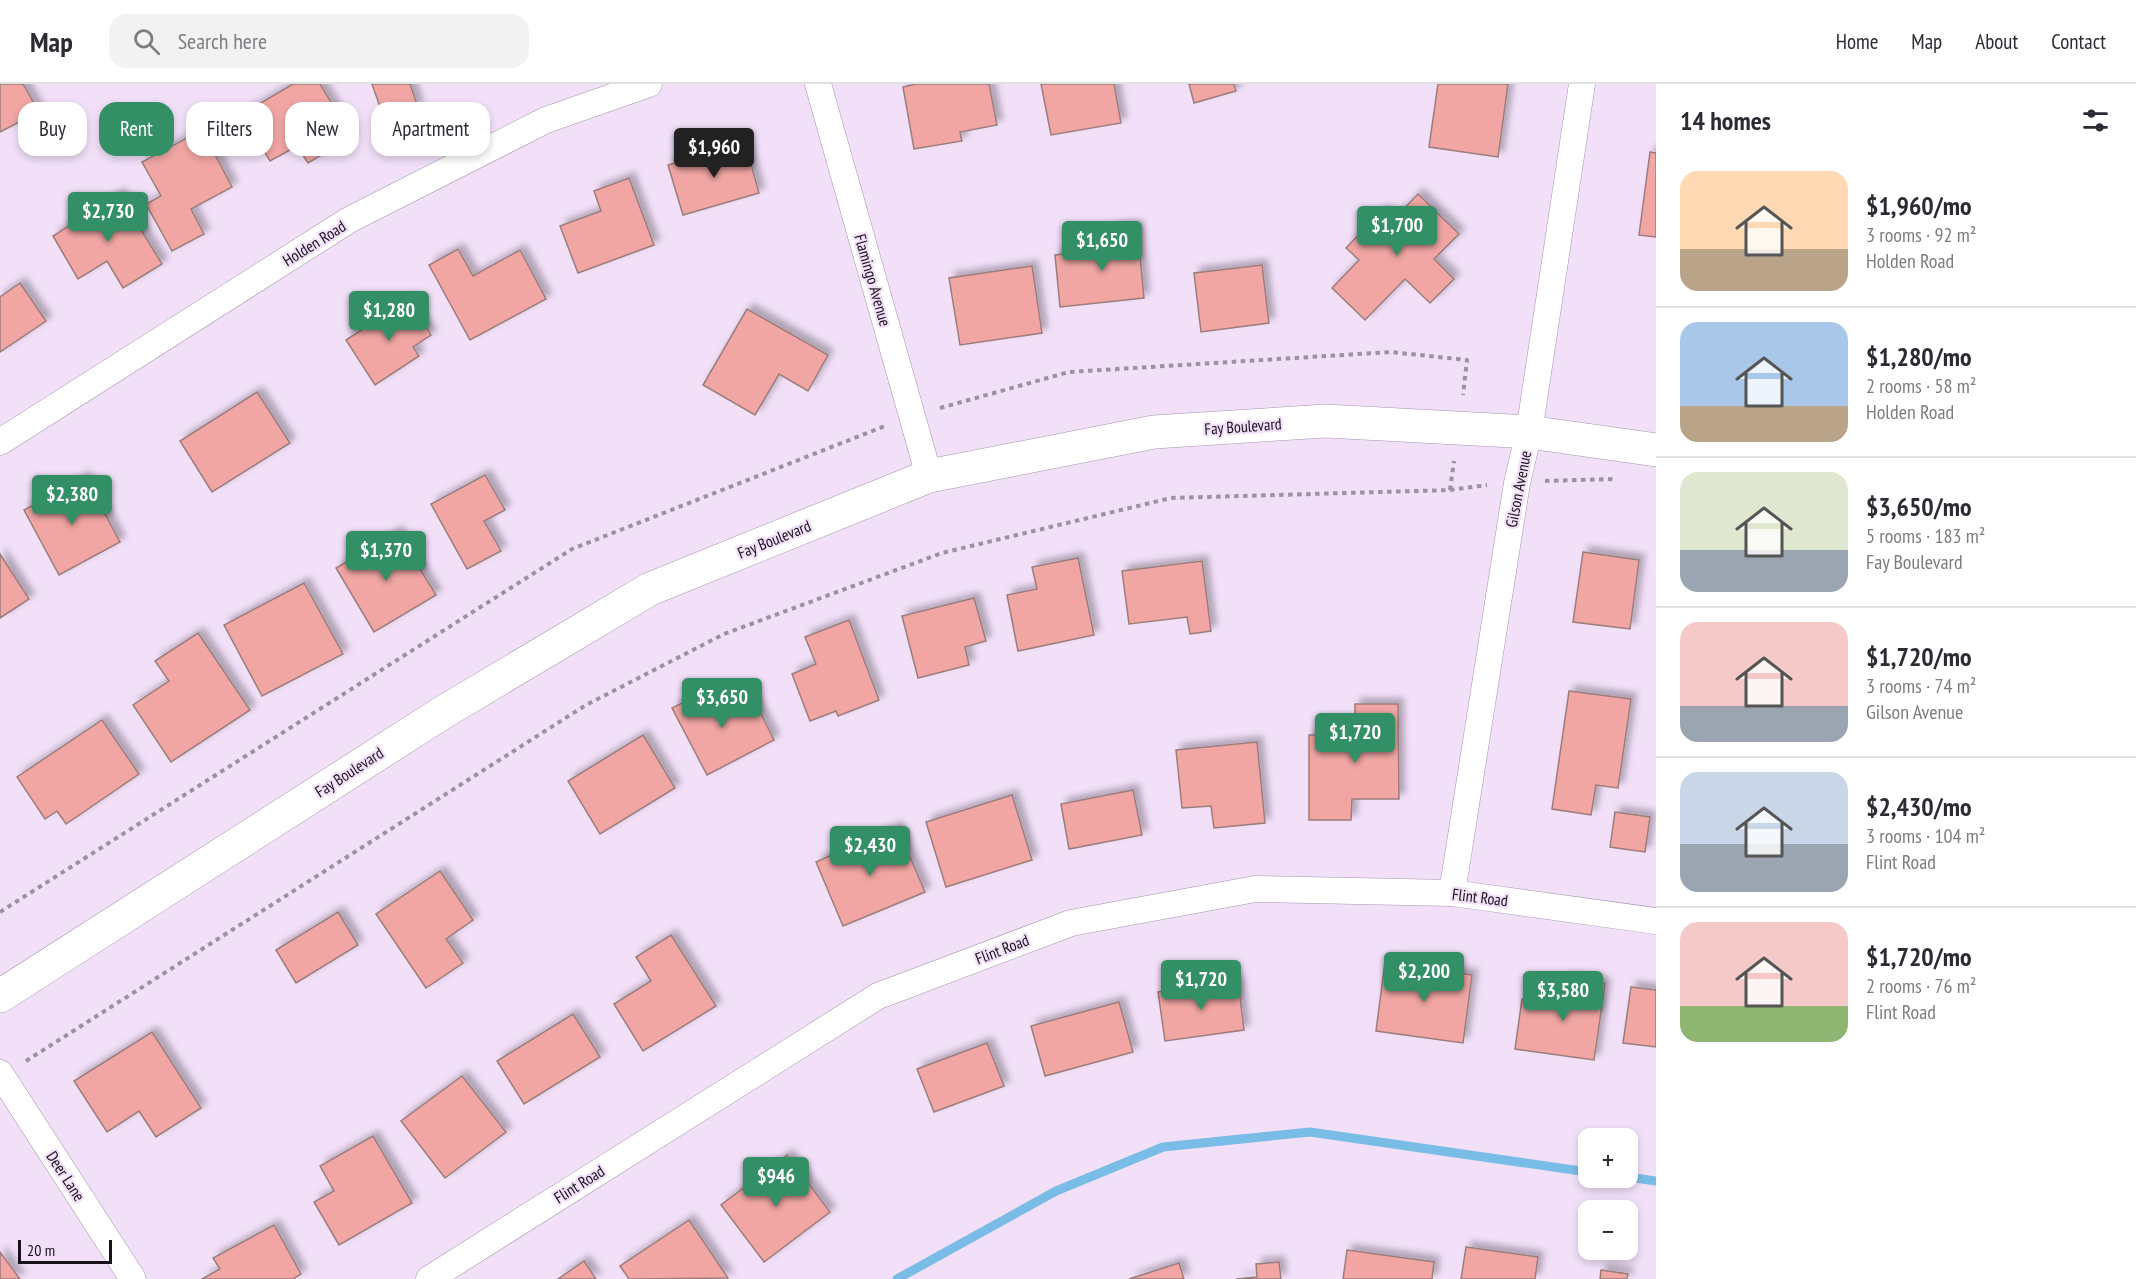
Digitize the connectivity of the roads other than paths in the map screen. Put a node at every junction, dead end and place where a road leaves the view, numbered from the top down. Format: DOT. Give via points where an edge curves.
graph roads {
  1 [pos="649,84"];
  2 [pos="818,84"];
  3 [pos="1582,84"];
  4 [pos="1528,432"];
  5 [pos="0,442"];
  6 [pos="1656,450"];
  7 [pos="929,476"];
  8 [pos="1452,893"];
  9 [pos="1656,921"];
  10 [pos="0,996"];
  11 [pos="1,1075"];
  12 [pos="133,1279"];
  13 [pos="429,1279"];
  1 -- 5 [label="street, Holden Road" via="546,120 349,220"];
  2 -- 7 [label="street, Flamingo Avenue"];
  3 -- 4 [label="street, Gilson Avenue"];
  4 -- 6 [label="street, Fay Boulevard"];
  4 -- 7 [label="street, Fay Boulevard" via="1326,421 1155,432"];
  4 -- 8 [label="street, Gilson Avenue"];
  7 -- 10 [label="street, Fay Boulevard" via="650,590 442,713"];
  8 -- 9 [label="street, Flint Road"];
  8 -- 13 [label="street, Flint Road" via="1255,889 1071,923 878,996"];
  11 -- 12 [label="street, Deer Lane"];
}
